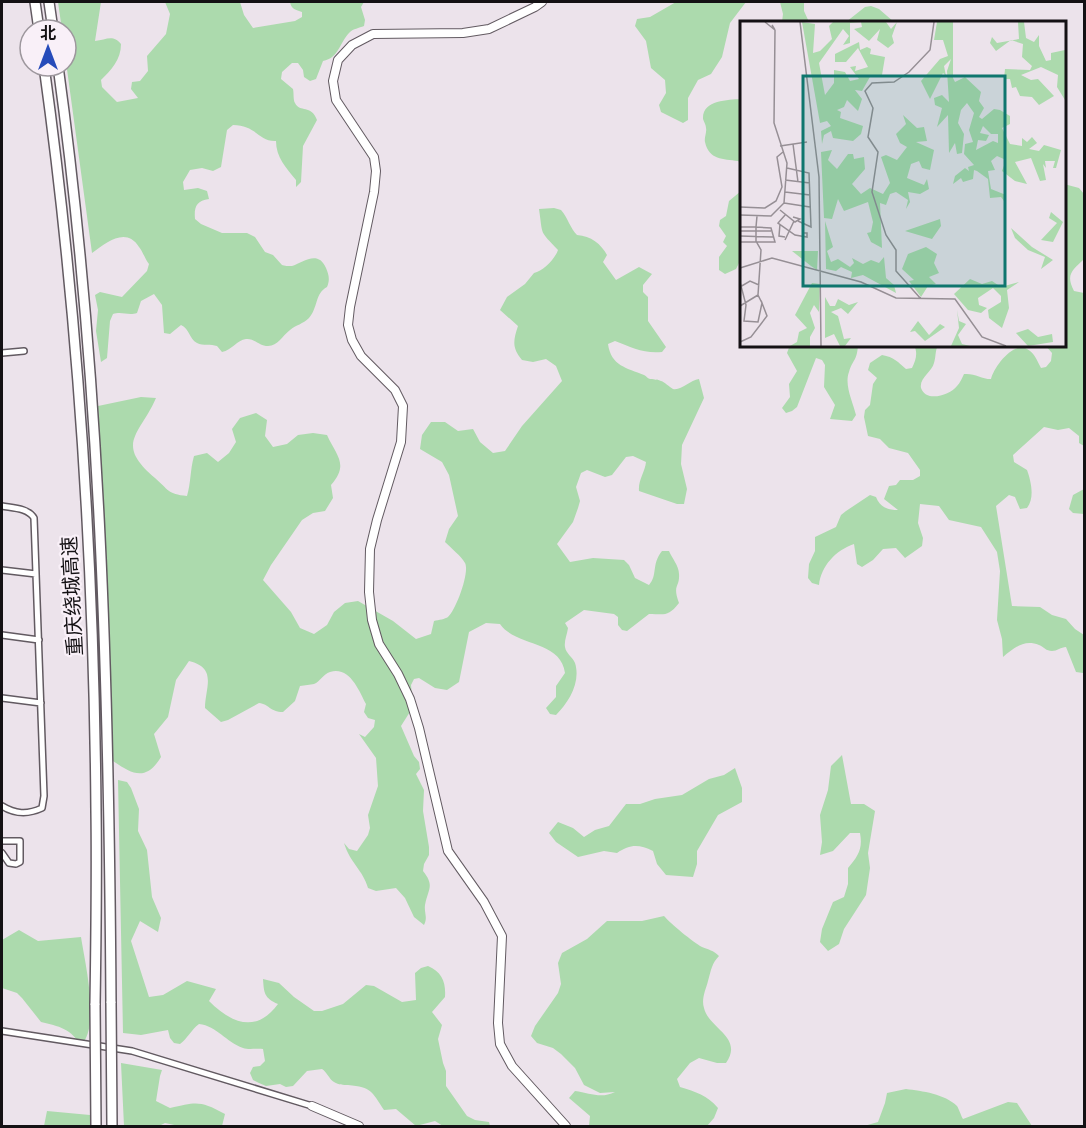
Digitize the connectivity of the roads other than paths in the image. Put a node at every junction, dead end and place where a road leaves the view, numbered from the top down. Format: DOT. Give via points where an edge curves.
graph roads {
  1 [pos="34,2"];
  2 [pos="49,2"];
  3 [pos="542,2"];
  4 [pos="37,18"];
  5 [pos="51,18"];
  6 [pos="46,78"];
  7 [pos="59,78"];
  8 [pos="24,351"];
  9 [pos="2,353"];
  10 [pos="2,506"];
  11 [pos="2,570"];
  12 [pos="36,574"];
  13 [pos="2,635"];
  14 [pos="39,640"];
  15 [pos="2,698"];
  16 [pos="41,703"];
  17 [pos="2,806"];
  18 [pos="2,842"];
  19 [pos="2,853"];
  20 [pos="2,1031"];
  21 [pos="312,1106"];
  22 [pos="96,1126"];
  23 [pos="112,1126"];
  24 [pos="359,1126"];
  25 [pos="566,1126"];
  1 -- 4 [label="highway"];
  2 -- 5 [label="highway"];
  3 -- 25 [label="street" via="489,29 374,34 352,45 338,60 333,81 336,100 374,157 376,171 348,325 361,356 394,390 403,406 401,442 370,549 372,620 379,645 410,699 448,851 484,902 502,936 500,1044 512,1066"];
  6 -- 22 [label="highway, 重庆绕城高速, bridge" via="71,311 88,540 96,809"];
  7 -- 23 [label="highway, 重庆绕城高速, bridge" via="86,321 102,540 110,774"];
  8 -- 9 [label="street"];
  10 -- 12 [label="street" via="22,509 34,518"];
  11 -- 12 [label="street"];
  12 -- 14 [label="street"];
  13 -- 14 [label="street"];
  14 -- 16 [label="street"];
  15 -- 16 [label="street"];
  16 -- 17 [label="street" via="42,808 22,814"];
  18 -- 19 [label="street" via="20,841 20,862 9,863"];
  20 -- 21 [label="street" via="132,1051"];
  21 -- 24 [label="street"];
}
